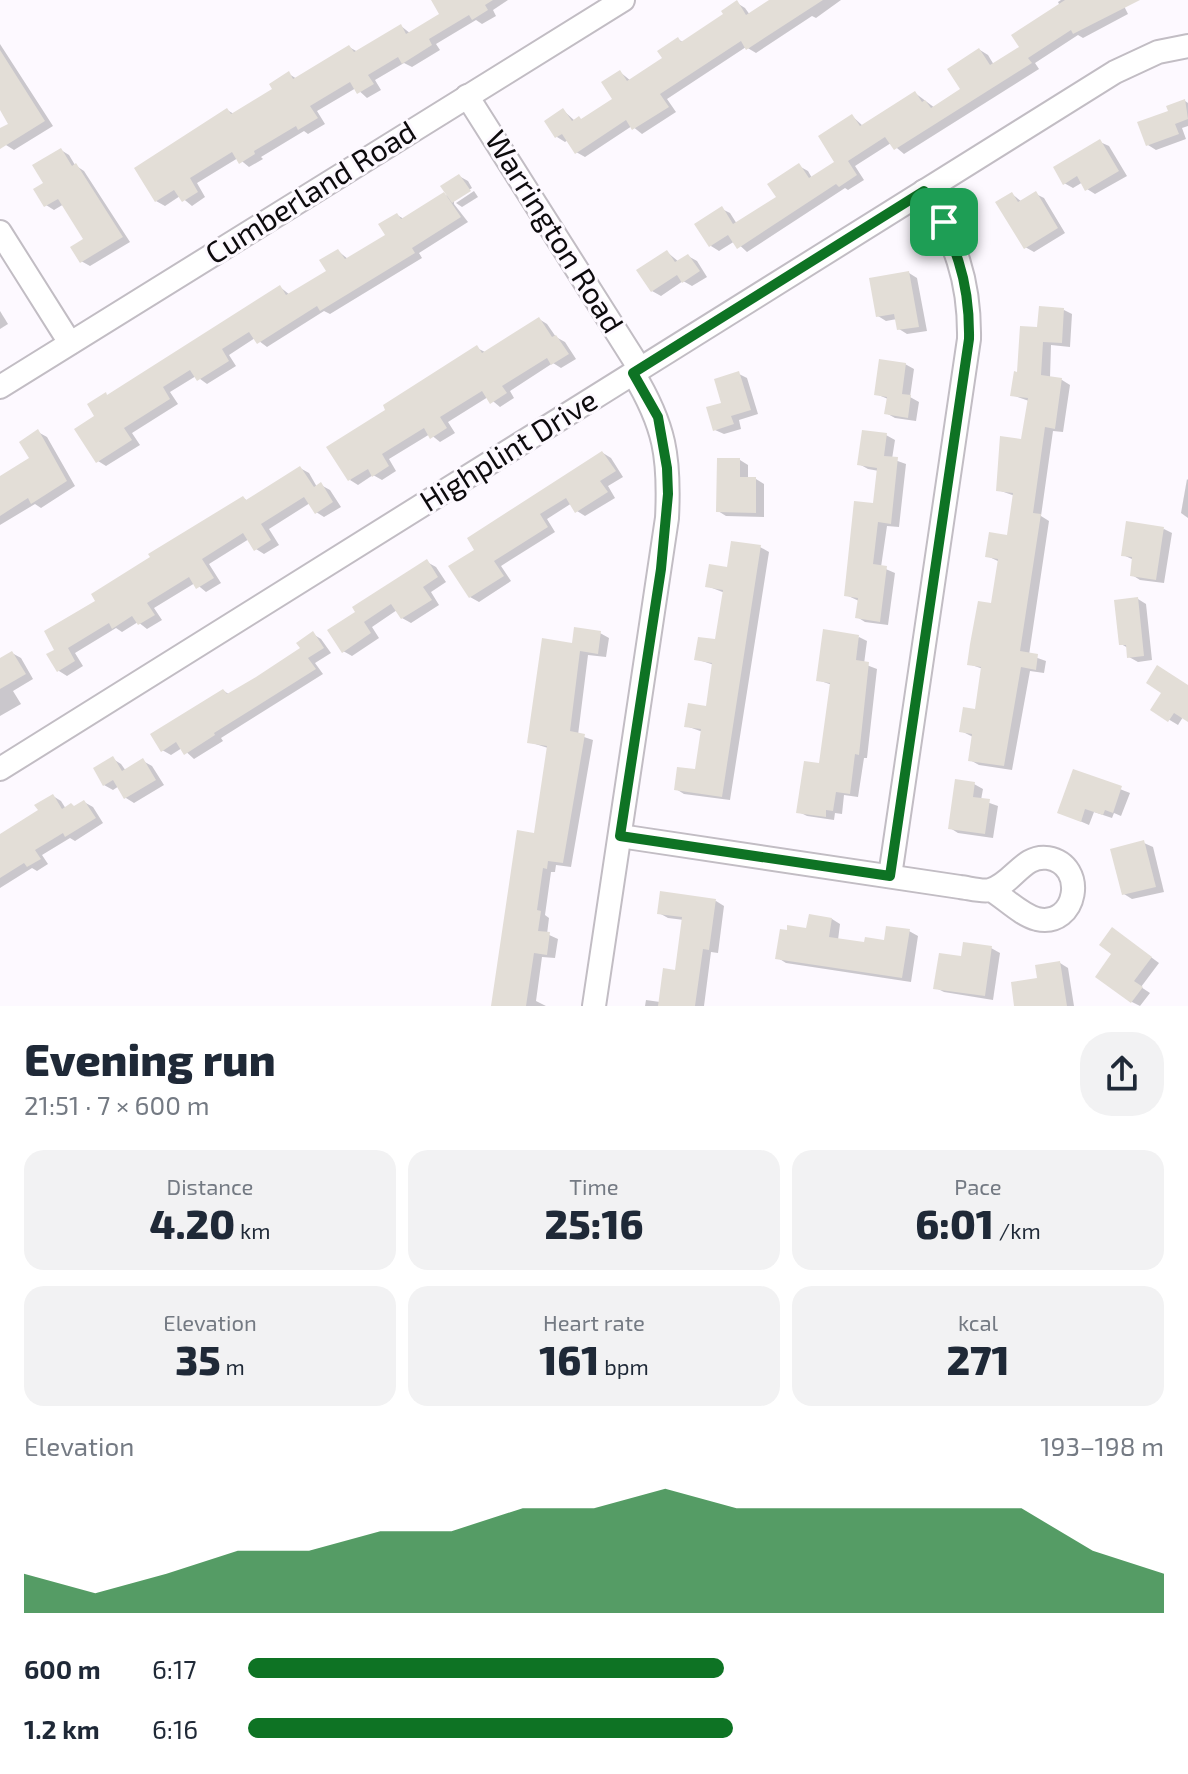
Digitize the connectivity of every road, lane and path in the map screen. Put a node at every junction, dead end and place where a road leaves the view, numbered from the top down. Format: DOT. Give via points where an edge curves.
graph roads {
  1 [pos="623,0"];
  2 [pos="1188,46"];
  3 [pos="467,96"];
  4 [pos="924,191"];
  5 [pos="0,232"];
  6 [pos="70,343"];
  7 [pos="636,371"];
  8 [pos="0,387"];
  9 [pos="0,769"];
  10 [pos="620,836"];
  11 [pos="890,876"];
  12 [pos="991,890"];
  13 [pos="594,1006"];
  1 -- 3 [label="street, Cumberland Road"];
  2 -- 4 [label="street, Highplint Drive" via="1158,52 1115,72"];
  3 -- 6 [label="street, Cumberland Road"];
  3 -- 7 [label="street, Warrington Road"];
  4 -- 7 [label="street, Highplint Drive"];
  4 -- 11 [label="street" via="944,222 963,270 969,339"];
  5 -- 6 [label="street"];
  6 -- 8 [label="street, Cumberland Road"];
  7 -- 9 [label="street, Highplint Drive"];
  7 -- 10 [label="street, Warrington Road" via="658,417 668,494"];
  10 -- 11 [label="street"];
  10 -- 13 [label="street, Warrington Road"];
  11 -- 12 [label="street"];
}
